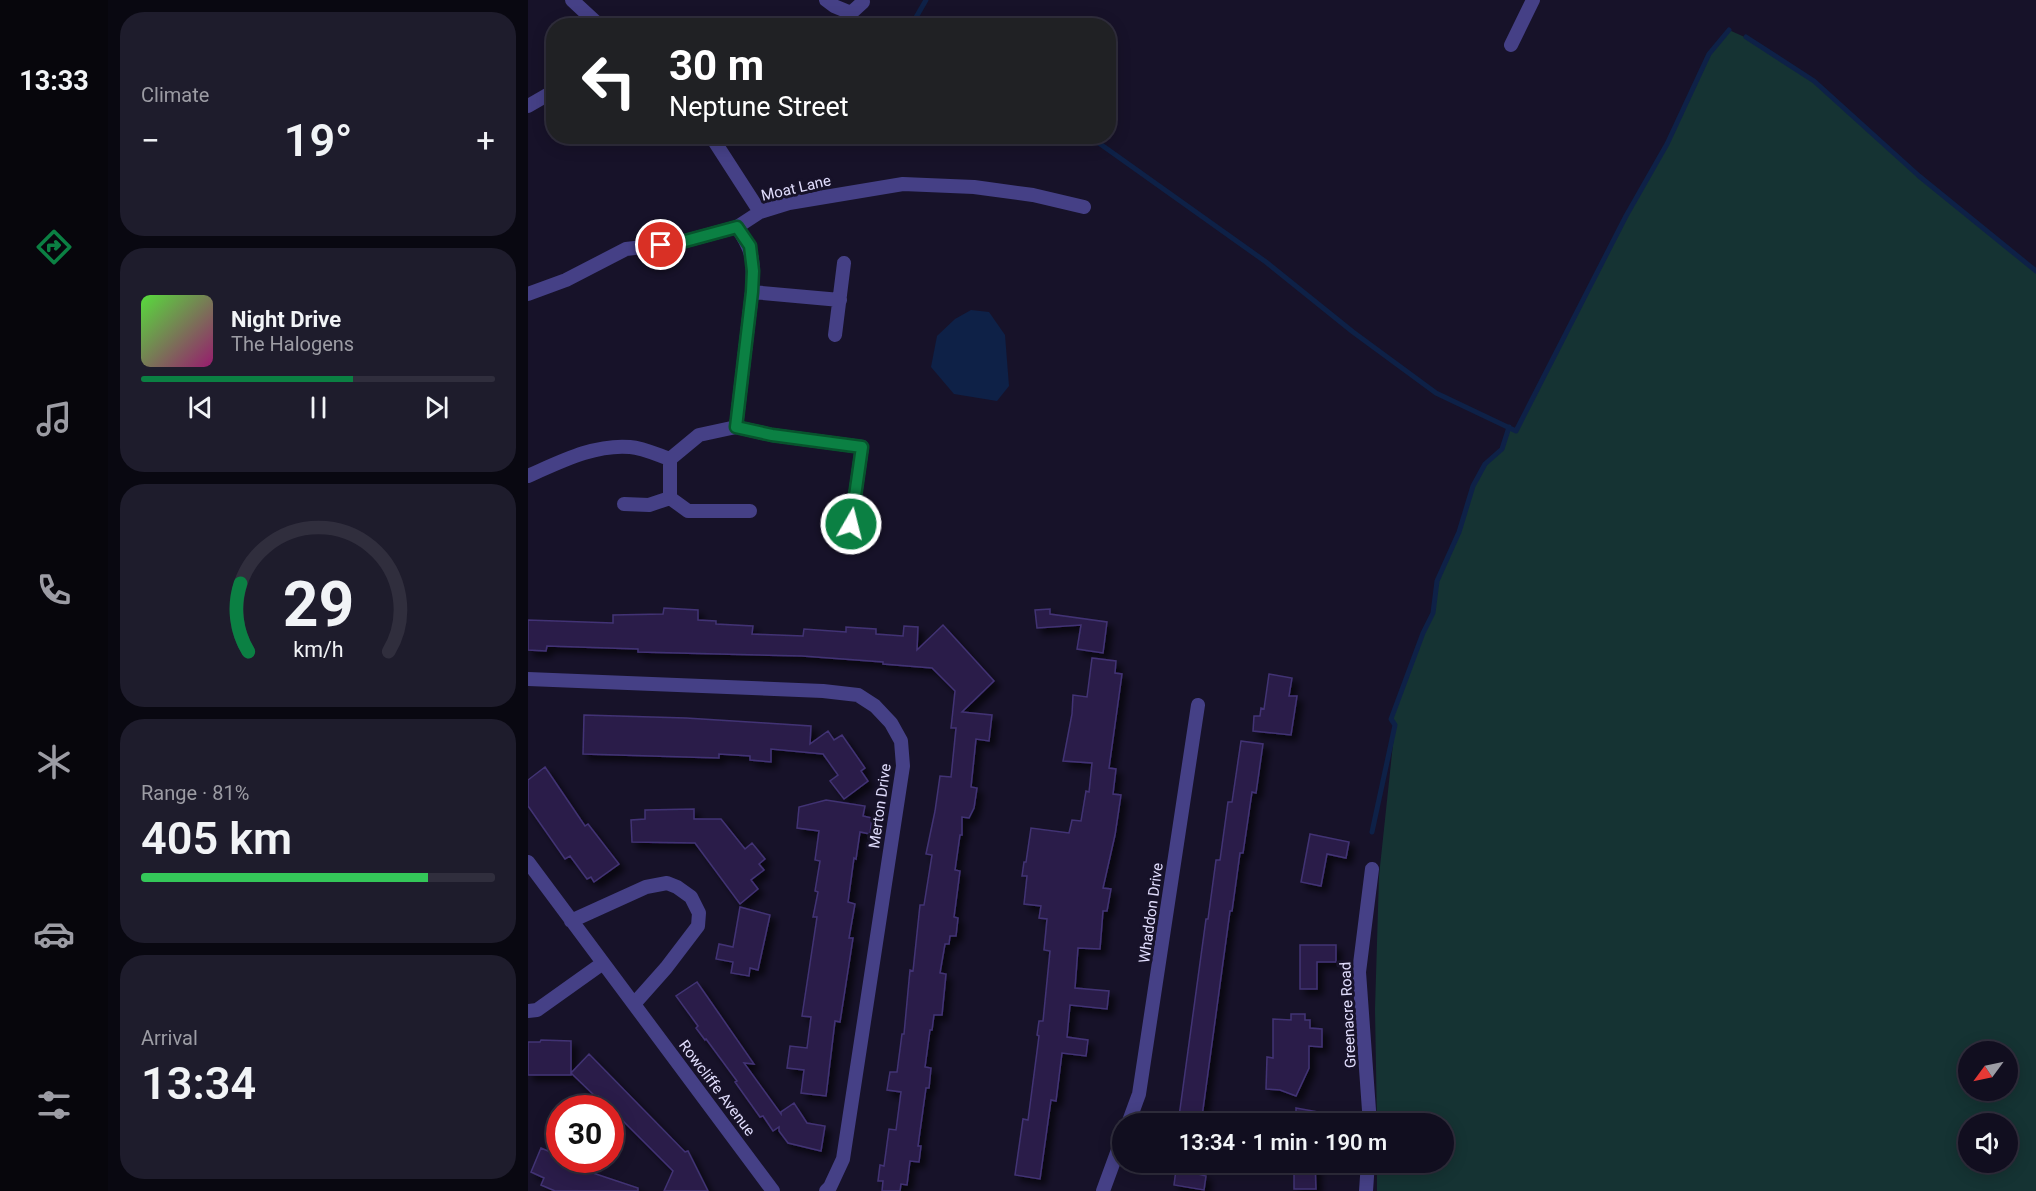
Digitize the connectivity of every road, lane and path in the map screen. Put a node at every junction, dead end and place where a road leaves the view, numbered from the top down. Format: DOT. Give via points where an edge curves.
graph roads {
  1 [pos="572,0"];
  2 [pos="826,0"];
  3 [pos="1533,0"];
  4 [pos="863,2"];
  5 [pos="591,18"];
  6 [pos="1511,45"];
  7 [pos="546,96"];
  8 [pos="528,106"];
  9 [pos="716,144"];
  10 [pos="1084,207"];
  11 [pos="760,212"];
  12 [pos="737,227"];
  13 [pos="844,263"];
  14 [pos="752,292"];
  15 [pos="528,294"];
  16 [pos="840,300"];
  17 [pos="836,335"];
  18 [pos="736,427"];
  19 [pos="670,459"];
  20 [pos="528,476"];
  21 [pos="670,498"];
  22 [pos="624,504"];
  23 [pos="750,511"];
  24 [pos="851,524"];
  25 [pos="528,679"];
  26 [pos="1198,705"];
  27 [pos="528,862"];
  28 [pos="1372,869"];
  29 [pos="572,921"];
  30 [pos="603,963"];
  31 [pos="634,1004"];
  32 [pos="528,1011"];
  33 [pos="1132,1113"];
  34 [pos="1369,1113"];
  35 [pos="1112,1166"];
  36 [pos="1367,1173"];
  37 [pos="773,1191"];
  38 [pos="826,1191"];
  39 [pos="1103,1191"];
  40 [pos="1366,1191"];
  1 -- 5 [label="street"];
  2 -- 4 [label="street" via="851,13"];
  3 -- 6 [label="street"];
  7 -- 8 [label="street"];
  9 -- 11 [label="street"];
  10 -- 11 [label="street, Moat Lane" via="974,187 903,184 789,203"];
  11 -- 12 [label="street, Moat Lane"];
  12 -- 14 [label="street" via="750,246"];
  12 -- 15 [label="street, Moat Lane" via="678,243 626,249 566,280"];
  13 -- 16 [label="street"];
  14 -- 16 [label="street"];
  14 -- 18 [label="street"];
  16 -- 17 [label="street"];
  18 -- 19 [label="street" via="699,435"];
  18 -- 24 [label="street" via="862,447"];
  19 -- 20 [label="street" via="632,447 601,448"];
  19 -- 21 [label="street"];
  21 -- 22 [label="street" via="650,505"];
  21 -- 23 [label="street" via="688,511"];
  25 -- 38 [label="street, Merton Drive" via="858,695 891,723 901,741 903,766 843,1159"];
  26 -- 33 [label="street, Whaddon Drive" via="1139,1094"];
  27 -- 29 [label="street, Rowcliffe Avenue"];
  28 -- 34 [label="street, Greenacre Road" via="1359,972"];
  29 -- 30 [label="street, Rowcliffe Avenue"];
  29 -- 31 [label="street" via="646,887 667,883 691,897 699,913 698,926"];
  30 -- 31 [label="street, Rowcliffe Avenue"];
  30 -- 32 [label="street" via="537,1010"];
  31 -- 37 [label="street, Rowcliffe Avenue"];
  35 -- 39 [label="street"];
  36 -- 40 [label="street"];
}
